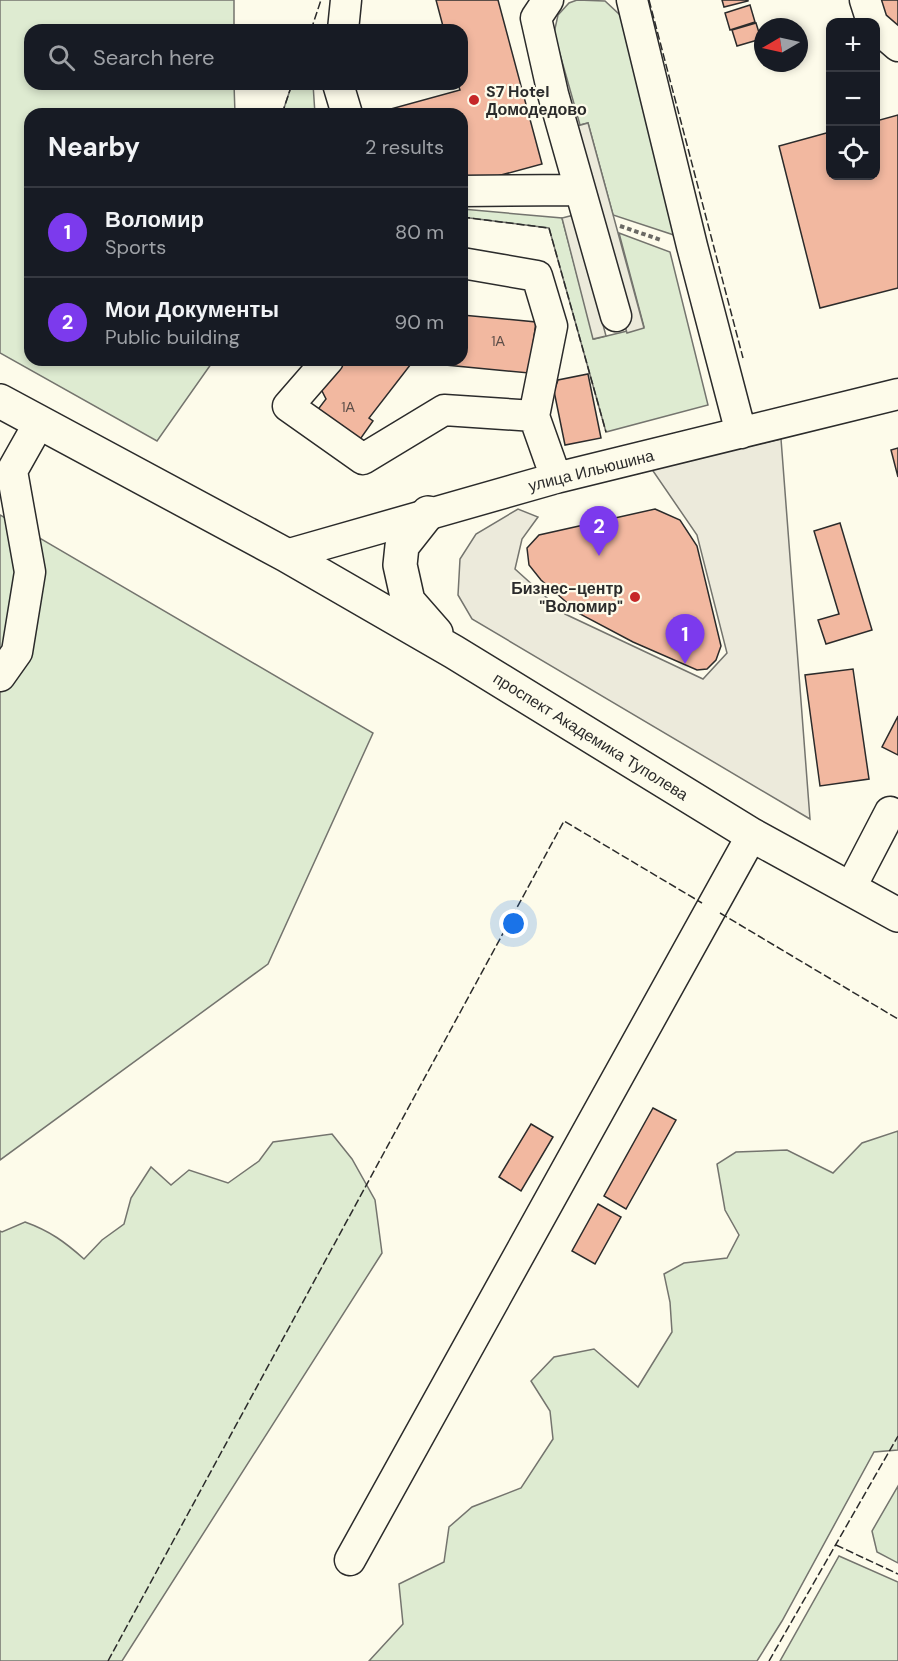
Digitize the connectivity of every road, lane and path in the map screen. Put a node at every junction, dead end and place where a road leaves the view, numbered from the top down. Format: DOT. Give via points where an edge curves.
graph roads {
  1 [pos="346,0"];
  2 [pos="632,0"];
  3 [pos="865,0"];
  4 [pos="538,6"];
  5 [pos="871,18"];
  6 [pos="344,24"];
  7 [pos="880,30"];
  8 [pos="898,46"];
  9 [pos="340,90"];
  10 [pos="345,108"];
  11 [pos="580,190"];
  12 [pos="468,191"];
  13 [pos="468,264"];
  14 [pos="616,316"];
  15 [pos="323,366"];
  16 [pos="898,394"];
  17 [pos="0,401"];
  18 [pos="534,416"];
  19 [pos="39,423"];
  20 [pos="741,434"];
  21 [pos="556,478"];
  22 [pos="428,513"];
  23 [pos="286,555"];
  24 [pos="454,652"];
  25 [pos="0,676"];
  26 [pos="890,812"];
  27 [pos="752,835"];
  28 [pos="850,889"];
  29 [pos="898,915"];
  30 [pos="350,1560"];
  1 -- 6 [label="street"];
  2 -- 20 [label="street"];
  3 -- 5 [label="street"];
  4 -- 11 [label="street" via="553,94"];
  7 -- 8 [label="street"];
  9 -- 10 [label="street"];
  11 -- 12 [label="street"];
  11 -- 14 [label="street"];
  13 -- 18 [label="street" via="537,276 552,326"];
  15 -- 18 [label="street" via="288,406 363,459 444,410"];
  16 -- 20 [label="street, улица Ильюшина"];
  17 -- 19 [label="main road, проспект Академика Туполева"];
  18 -- 21 [label="street"];
  19 -- 23 [label="main road, проспект Академика Туполева"];
  19 -- 25 [label="street" via="12,471 30,572 17,652"];
  20 -- 21 [label="street, улица Ильюшина"];
  21 -- 22 [label="street, улица Ильюшина"];
  22 -- 23 [label="street, улица Ильюшина"];
  22 -- 24 [label="main road" via="402,546 402,584 408,601"];
  23 -- 24 [label="main road, проспект Академика Туполева"];
  24 -- 27 [label="main road, проспект Академика Туполева"];
  26 -- 28 [label="street"];
  27 -- 28 [label="main road, проспект Академика Туполева"];
  27 -- 30 [label="street"];
  28 -- 29 [label="main road, проспект Академика Туполева"];
}
